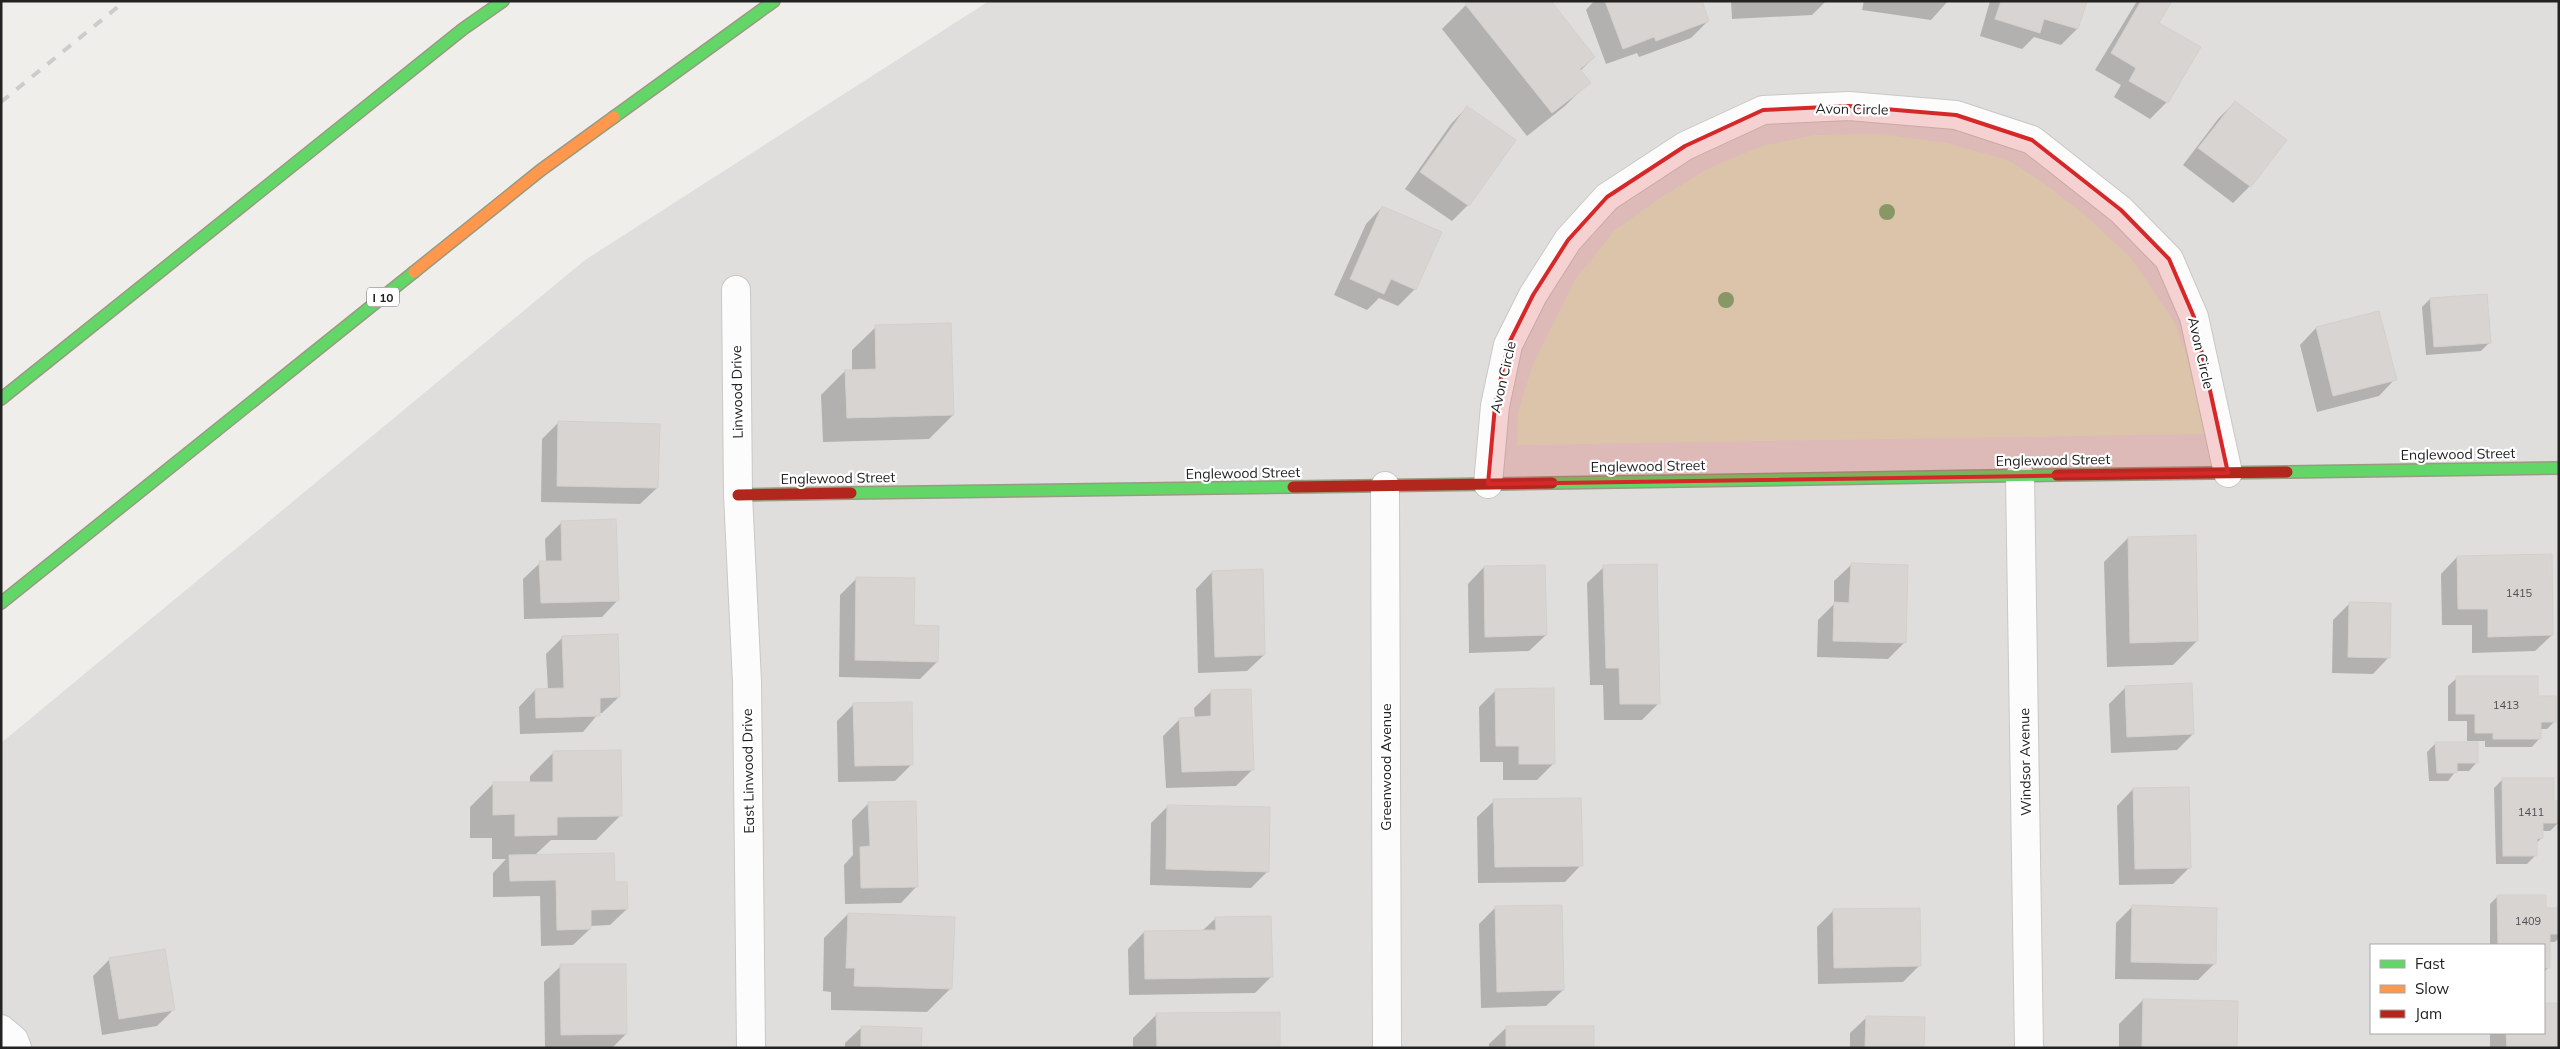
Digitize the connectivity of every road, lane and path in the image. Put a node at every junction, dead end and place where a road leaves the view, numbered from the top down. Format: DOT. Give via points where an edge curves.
graph roads {
  1 [pos="503,1"];
  2 [pos="774,1"];
  3 [pos="736,290"];
  4 [pos="1,399"];
  5 [pos="2559,468"];
  6 [pos="2228,473"];
  7 [pos="2020,476"];
  8 [pos="1488,484"];
  9 [pos="1385,486"];
  10 [pos="738,495"];
  11 [pos="1,603"];
  12 [pos="1,1029"];
  13 [pos="18,1048"];
  14 [pos="750,1048"];
  15 [pos="1387,1048"];
  16 [pos="2029,1048"];
  1 -- 4 [label="main road" via="463,29"];
  2 -- 11 [label="main road, I 10" via="541,170"];
  3 -- 10 [label="street, Linwood Drive"];
  5 -- 6 [label="main road, Englewood Street"];
  6 -- 7 [label="main road, Englewood Street"];
  6 -- 8 [label="street, Avon Circle" via="2194,317 2168,260 2121,210 2032,140 1956,115 1849,106 1763,110 1685,146 1607,197 1568,240 1532,295 1508,345 1495,406"];
  7 -- 8 [label="main road, Englewood Street"];
  7 -- 16 [label="street, Windsor Avenue"];
  8 -- 9 [label="main road, Englewood Street"];
  9 -- 10 [label="main road, Englewood Street"];
  9 -- 15 [label="street, Greenwood Avenue"];
  10 -- 14 [label="street, East Linwood Drive" via="747,682"];
  12 -- 13 [label="street"];
}
